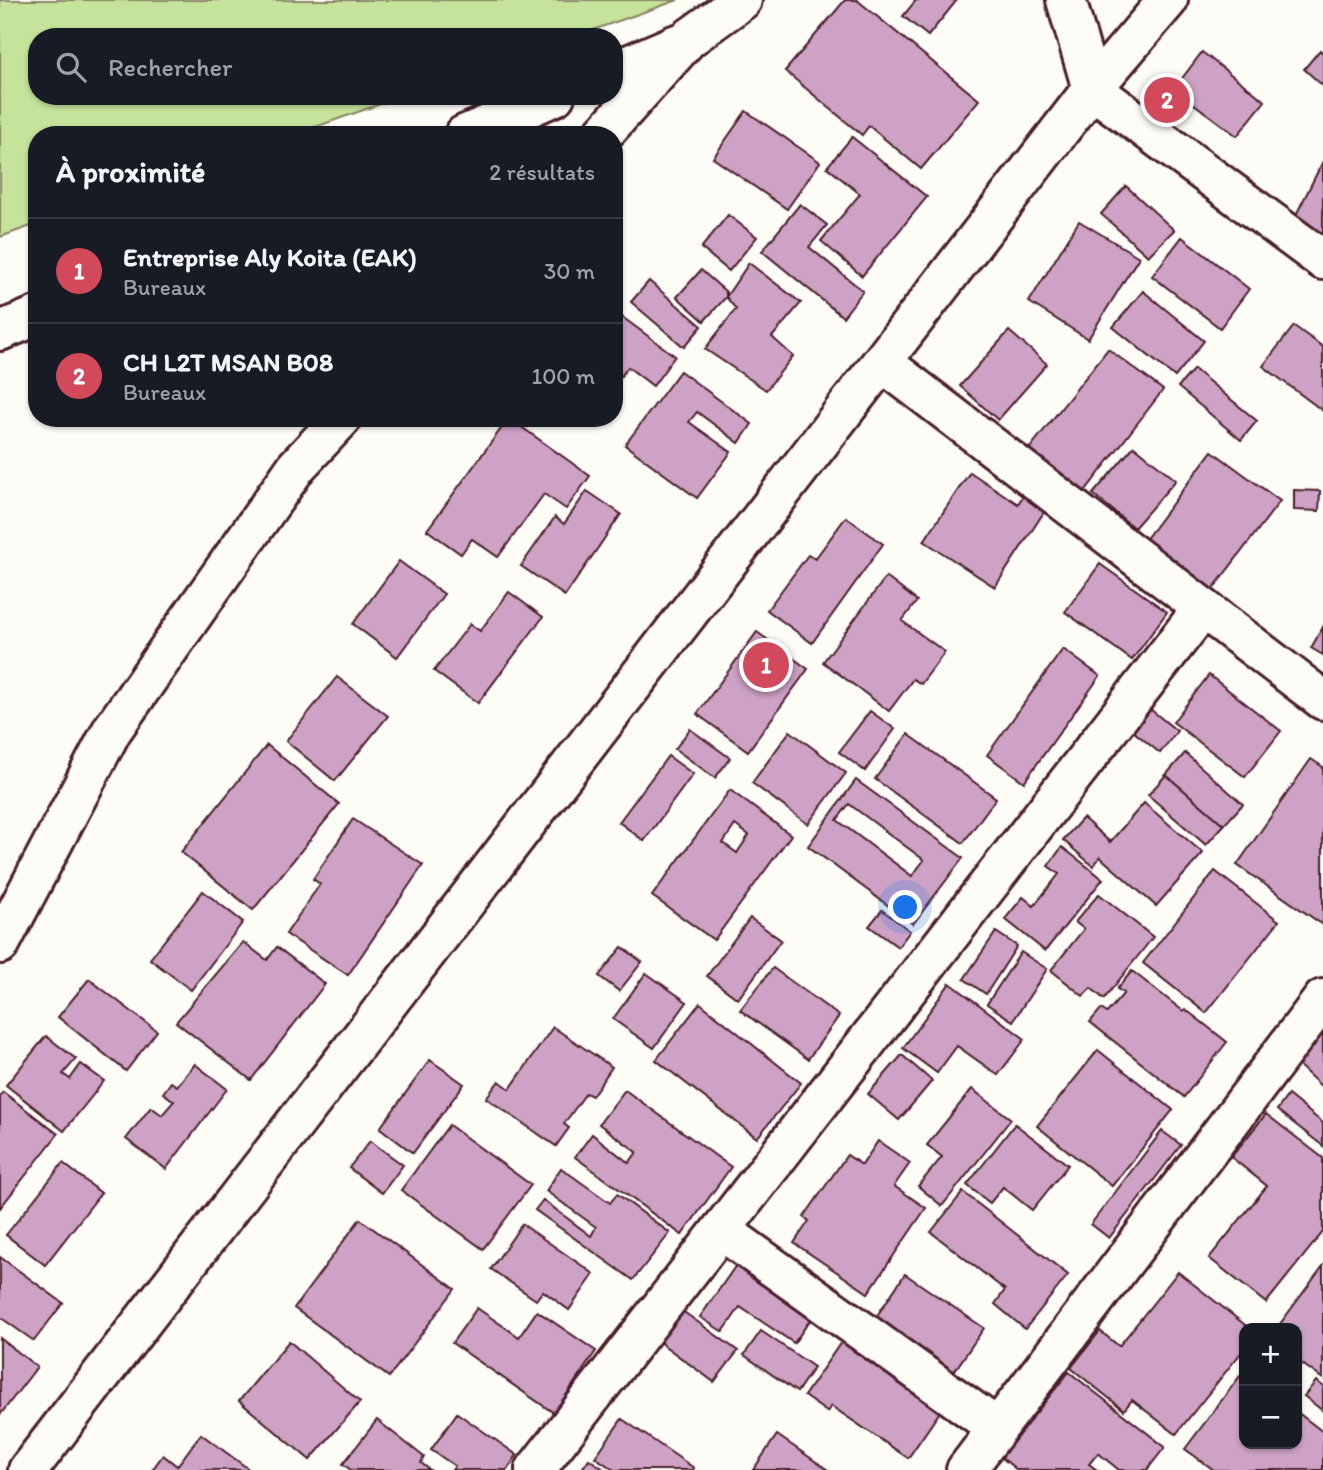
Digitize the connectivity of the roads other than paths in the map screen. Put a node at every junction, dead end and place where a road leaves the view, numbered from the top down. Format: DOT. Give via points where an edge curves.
graph roads {
  1 [pos="742,0"];
  2 [pos="1066,0"];
  3 [pos="1168,0"];
  4 [pos="688,40"];
  5 [pos="623,67"];
  6 [pos="1092,89"];
  7 [pos="534,105"];
  8 [pos="485,126"];
  9 [pos="610,126"];
  10 [pos="1323,260"];
  11 [pos="28,320"];
  12 [pos="0,331"];
  13 [pos="882,362"];
  14 [pos="334,427"];
  15 [pos="1202,608"];
  16 [pos="1323,700"];
  17 [pos="0,944"];
  18 [pos="1323,999"];
  19 [pos="721,1230"];
  20 [pos="998,1428"];
  21 [pos="28,1470"];
  22 [pos="535,1470"];
  23 [pos="966,1470"];
  1 -- 4 [label="street"];
  2 -- 6 [label="street"];
  3 -- 6 [label="street"];
  4 -- 5 [label="street"];
  4 -- 9 [label="street"];
  6 -- 10 [label="street"];
  6 -- 13 [label="street"];
  7 -- 8 [label="street"];
  11 -- 12 [label="street"];
  13 -- 15 [label="street"];
  13 -- 21 [label="street"];
  14 -- 17 [label="street" via="297,466 112,730"];
  15 -- 16 [label="street"];
  15 -- 19 [label="street"];
  18 -- 20 [label="street"];
  19 -- 20 [label="street"];
  19 -- 22 [label="street"];
  20 -- 23 [label="street"];
}
